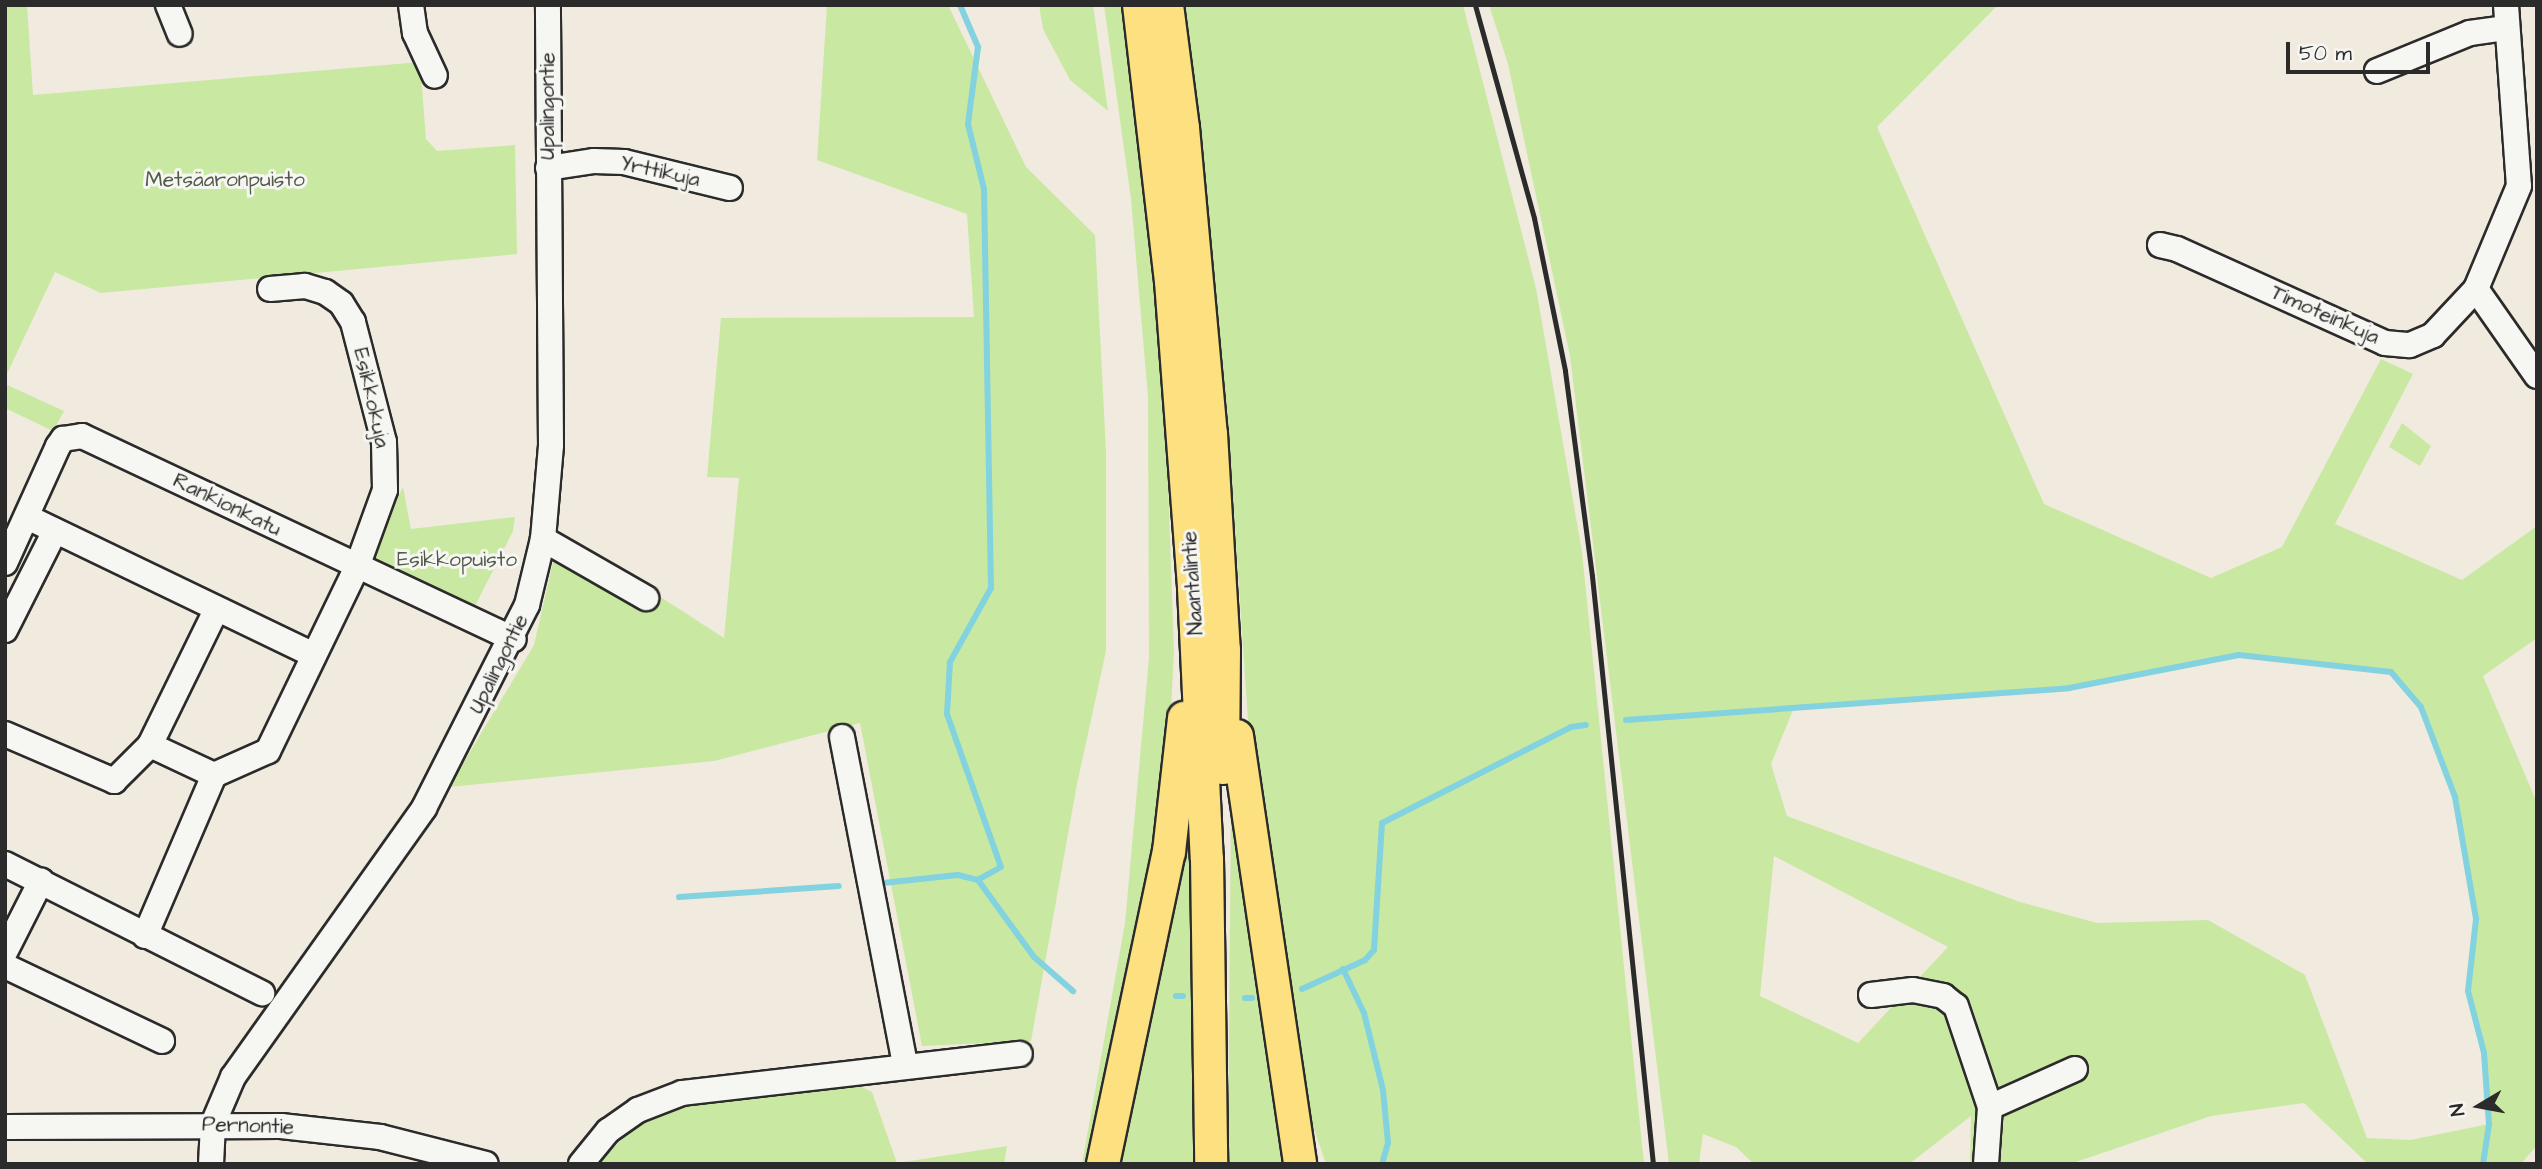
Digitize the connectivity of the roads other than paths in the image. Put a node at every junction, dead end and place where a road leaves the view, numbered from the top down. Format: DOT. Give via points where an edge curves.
graph roads {
  1 [pos="168,5"];
  2 [pos="411,5"];
  3 [pos="548,5"];
  4 [pos="1139,5"];
  5 [pos="1167,5"];
  6 [pos="2505,17"];
  7 [pos="180,34"];
  8 [pos="2377,71"];
  9 [pos="435,76"];
  10 [pos="548,168"];
  11 [pos="730,188"];
  12 [pos="2160,245"];
  13 [pos="270,289"];
  14 [pos="2476,289"];
  15 [pos="2537,376"];
  16 [pos="27,517"];
  17 [pos="55,531"];
  18 [pos="543,539"];
  19 [pos="5,563"];
  20 [pos="357,567"];
  21 [pos="1194,588"];
  22 [pos="646,598"];
  23 [pos="216,610"];
  24 [pos="5,630"];
  25 [pos="514,639"];
  26 [pos="1224,650"];
  27 [pos="314,655"];
  28 [pos="5,734"];
  29 [pos="842,737"];
  30 [pos="150,745"];
  31 [pos="214,775"];
  32 [pos="5,864"];
  33 [pos="41,881"];
  34 [pos="145,936"];
  35 [pos="5,952"];
  36 [pos="5,966"];
  37 [pos="262,993"];
  38 [pos="1871,995"];
  39 [pos="162,1041"];
  40 [pos="1020,1054"];
  41 [pos="905,1064"];
  42 [pos="2075,1069"];
  43 [pos="1990,1107"];
  44 [pos="213,1124"];
  45 [pos="5,1127"];
  46 [pos="211,1164"];
  47 [pos="486,1164"];
  48 [pos="581,1164"];
  49 [pos="1103,1164"];
  50 [pos="1212,1164"];
  51 [pos="1300,1164"];
  52 [pos="1986,1164"];
  1 -- 7 [label="street"];
  2 -- 9 [label="street" via="415,33"];
  3 -- 10 [label="street, Upalingontie"];
  4 -- 21 [label="main road, Naantalintie" via="1171,281"];
  5 -- 26 [label="main road, Naantalintie" via="1200,297"];
  6 -- 8 [label="street"];
  6 -- 14 [label="street" via="2519,186"];
  10 -- 11 [label="street, Yrttikuja" via="624,162"];
  10 -- 18 [label="street, Upalingontie" via="551,431"];
  12 -- 14 [label="street, Timoteinkuja" via="2385,343 2410,345 2433,335"];
  13 -- 20 [label="street, Esikkokuja" via="305,286 325,292 341,303 353,322 384,442 386,471 379,512"];
  14 -- 15 [label="street"];
  16 -- 17 [label="street"];
  16 -- 19 [label="street, Rankionkatu"];
  16 -- 20 [label="street, Rankionkatu" via="58,446 64,439 82,436"];
  17 -- 23 [label="street"];
  17 -- 24 [label="street"];
  18 -- 22 [label="street"];
  18 -- 25 [label="street, Upalingontie"];
  20 -- 25 [label="street, Rankionkatu"];
  20 -- 27 [label="street, Esikkokuja"];
  21 -- 49 [label="main road" via="1169,852"];
  21 -- 50 [label="main road, Naantalintie" via="1207,859"];
  23 -- 27 [label="street"];
  23 -- 30 [label="street"];
  25 -- 44 [label="street, Upalingontie" via="424,807 233,1077"];
  26 -- 50 [label="main road, Naantalintie" via="1221,1012"];
  26 -- 51 [label="main road"];
  27 -- 31 [label="street, Esikkokuja" via="268,751"];
  28 -- 30 [label="street" via="114,781"];
  29 -- 41 [label="street"];
  30 -- 31 [label="street"];
  31 -- 34 [label="street"];
  32 -- 33 [label="street"];
  33 -- 34 [label="street"];
  33 -- 35 [label="street"];
  34 -- 37 [label="street"];
  36 -- 39 [label="street"];
  38 -- 43 [label="street" via="1913,990 1943,996 1956,1006"];
  40 -- 41 [label="street"];
  41 -- 48 [label="street" via="682,1093 608,1131"];
  42 -- 43 [label="street"];
  43 -- 52 [label="street"];
  44 -- 45 [label="street, Pernontie"];
  44 -- 46 [label="street, Upalingontie"];
  44 -- 47 [label="street, Pernontie" via="339,1130 443,1150"];
}
